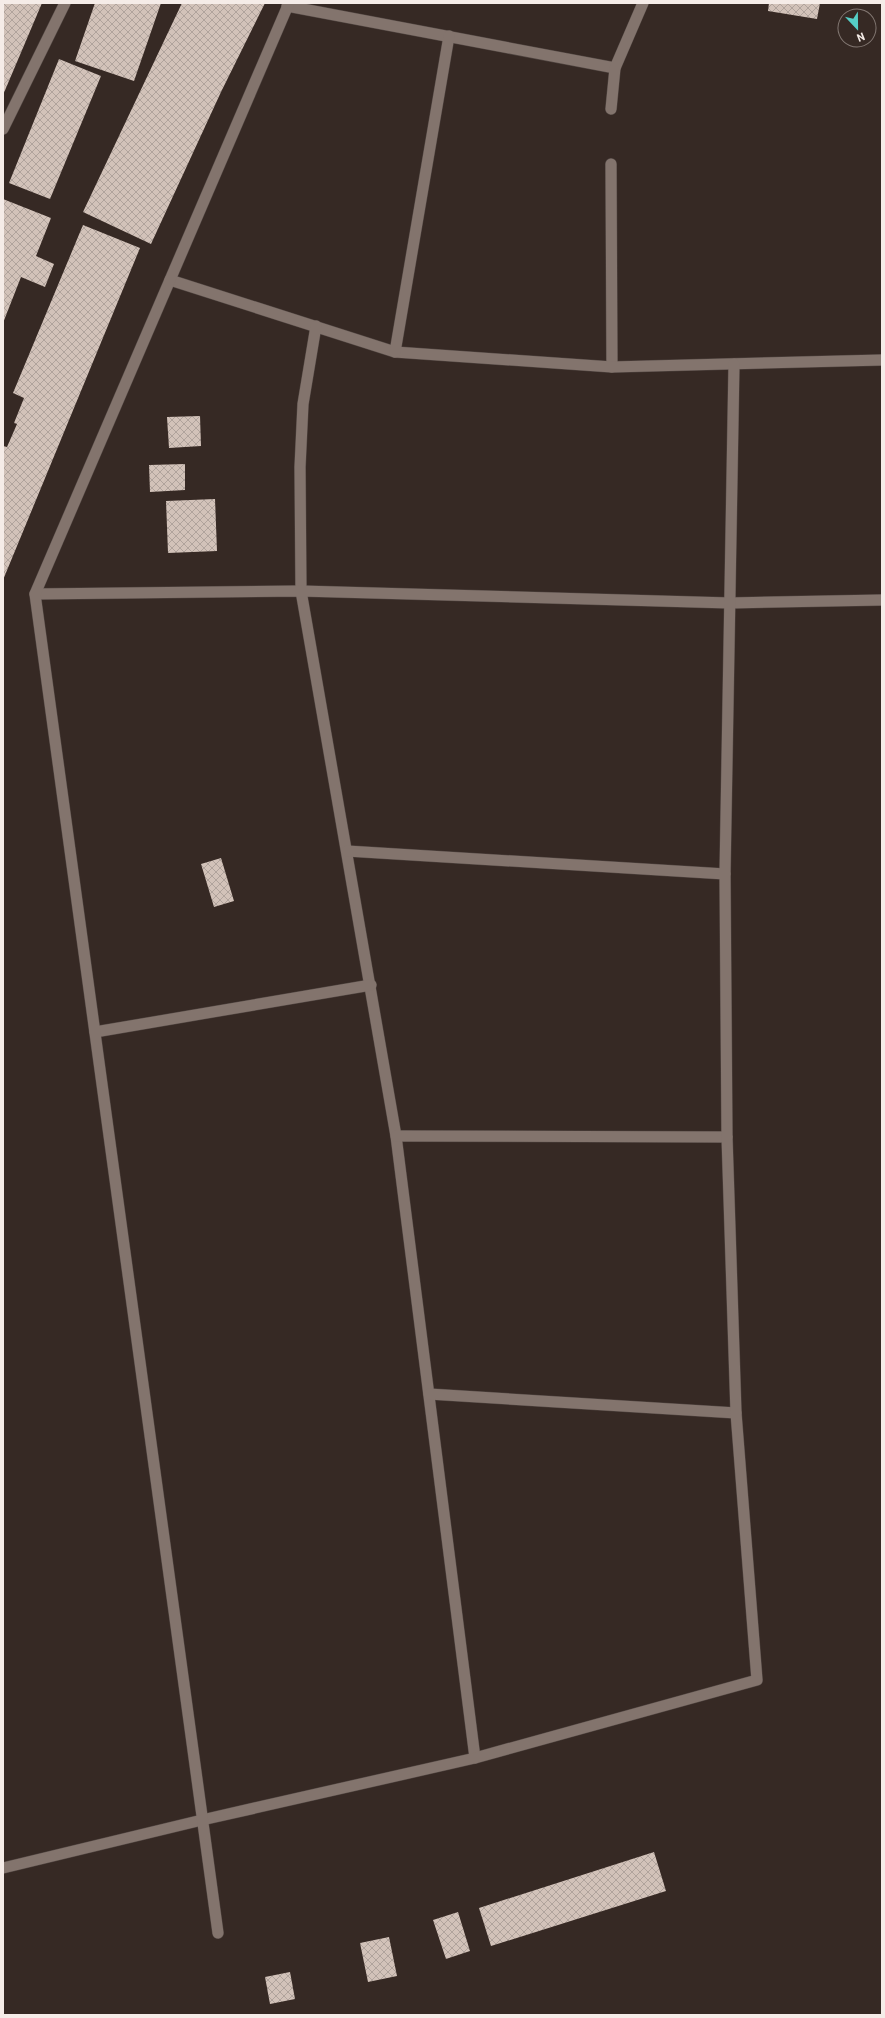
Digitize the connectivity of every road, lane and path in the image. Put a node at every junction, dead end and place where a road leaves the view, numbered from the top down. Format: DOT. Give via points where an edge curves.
graph roads {
  1 [pos="65,3"];
  2 [pos="644,3"];
  3 [pos="288,4"];
  4 [pos="449,36"];
  5 [pos="615,68"];
  6 [pos="611,109"];
  7 [pos="3,129"];
  8 [pos="611,164"];
  9 [pos="170,280"];
  10 [pos="316,326"];
  11 [pos="395,352"];
  12 [pos="882,360"];
  13 [pos="734,364"];
  14 [pos="612,367"];
  15 [pos="301,591"];
  16 [pos="35,594"];
  17 [pos="882,600"];
  18 [pos="730,604"];
  19 [pos="347,851"];
  20 [pos="725,874"];
  21 [pos="371,985"];
  22 [pos="95,1032"];
  23 [pos="396,1136"];
  24 [pos="726,1137"];
  25 [pos="429,1394"];
  26 [pos="736,1413"];
  27 [pos="475,1758"];
  28 [pos="202,1820"];
  29 [pos="3,1868"];
  30 [pos="218,1932"];
  1 -- 7 [label="street"];
  2 -- 5 [label="street"];
  3 -- 4 [label="street"];
  3 -- 9 [label="street"];
  4 -- 5 [label="street"];
  4 -- 11 [label="street"];
  5 -- 6 [label="street"];
  8 -- 14 [label="street"];
  9 -- 10 [label="street"];
  9 -- 16 [label="street"];
  10 -- 11 [label="street"];
  10 -- 15 [label="street" via="302,412"];
  11 -- 14 [label="street"];
  12 -- 13 [label="street"];
  13 -- 14 [label="street"];
  13 -- 18 [label="street"];
  15 -- 16 [label="street"];
  15 -- 18 [label="street"];
  15 -- 19 [label="street"];
  16 -- 22 [label="street"];
  17 -- 18 [label="street"];
  18 -- 20 [label="street"];
  19 -- 20 [label="street"];
  19 -- 21 [label="street"];
  20 -- 24 [label="street"];
  21 -- 22 [label="street"];
  21 -- 23 [label="street"];
  22 -- 28 [label="street"];
  23 -- 24 [label="street"];
  23 -- 25 [label="street"];
  24 -- 26 [label="street"];
  25 -- 26 [label="street"];
  25 -- 27 [label="street"];
  26 -- 27 [label="street" via="757,1680"];
  27 -- 28 [label="street"];
  28 -- 29 [label="street"];
  28 -- 30 [label="street"];
}
